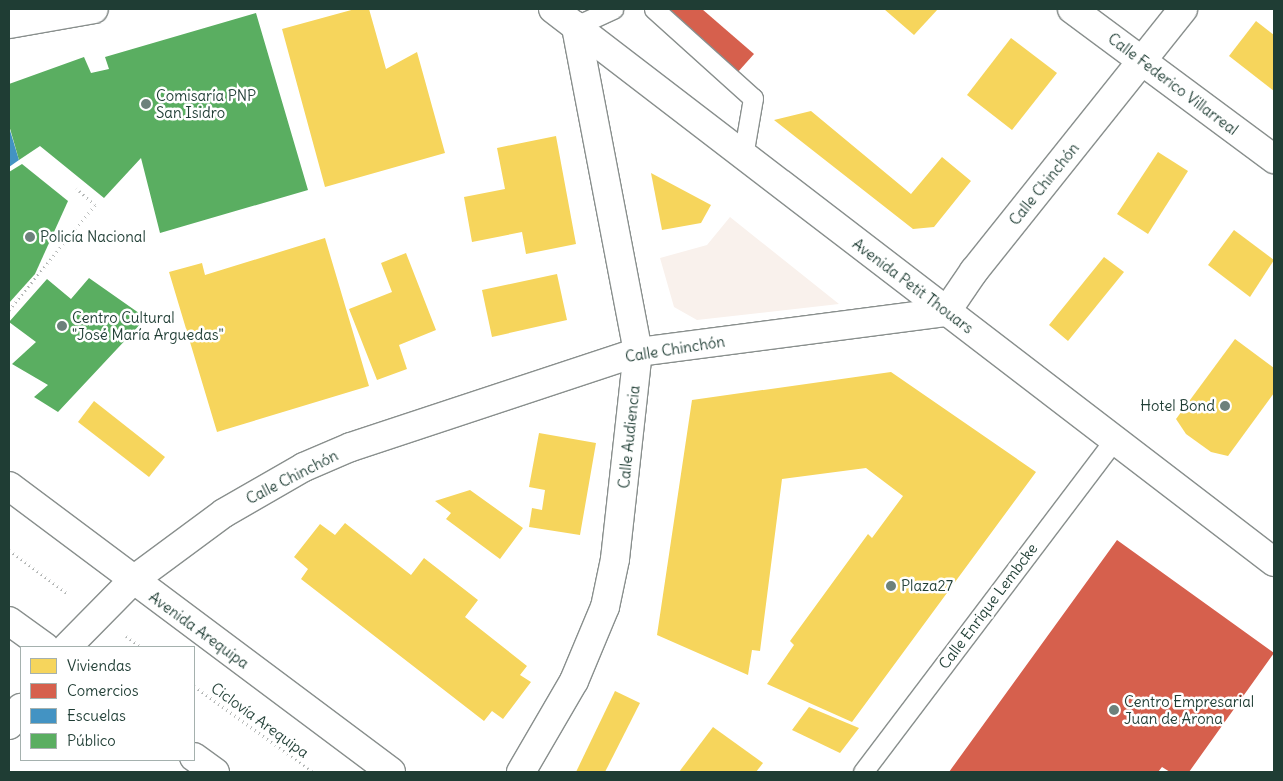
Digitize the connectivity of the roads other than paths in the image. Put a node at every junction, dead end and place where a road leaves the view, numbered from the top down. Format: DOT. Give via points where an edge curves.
graph roads {
  1 [pos="94,9"];
  2 [pos="553,9"];
  3 [pos="614,9"];
  4 [pos="654,9"];
  5 [pos="1072,9"];
  6 [pos="1183,9"];
  7 [pos="9,24"];
  8 [pos="576,26"];
  9 [pos="1143,62"];
  10 [pos="743,156"];
  11 [pos="1274,159"];
  12 [pos="946,312"];
  13 [pos="638,352"];
  14 [pos="1114,440"];
  15 [pos="9,486"];
  16 [pos="1274,562"];
  17 [pos="132,581"];
  18 [pos="9,621"];
  19 [pos="44,646"];
  20 [pos="68,646"];
  21 [pos="20,709"];
  22 [pos="9,725"];
  23 [pos="195,758"];
  24 [pos="215,772"];
  25 [pos="391,772"];
  26 [pos="521,772"];
  27 [pos="863,772"];
  1 -- 7 [label="street"];
  2 -- 8 [label="street, Avenida Petit Thouars"];
  3 -- 8 [label="lane"];
  4 -- 10 [label="lane" via="754,98"];
  5 -- 9 [label="street, Calle Federico Villarreal"];
  6 -- 9 [label="street, Calle Chinchón"];
  8 -- 10 [label="street, Avenida Petit Thouars"];
  8 -- 13 [label="street, Calle Audiencia"];
  9 -- 11 [label="street, Calle Federico Villarreal"];
  9 -- 12 [label="street, Calle Chinchón" via="974,271"];
  10 -- 12 [label="street, Avenida Petit Thouars"];
  12 -- 13 [label="street, Calle Chinchón"];
  12 -- 14 [label="street, Avenida Petit Thouars"];
  13 -- 17 [label="street, Calle Chinchón" via="397,431 304,468 224,513"];
  13 -- 26 [label="street, Calle Audiencia" via="615,559 605,607 574,681"];
  14 -- 16 [label="street, Avenida Petit Thouars"];
  14 -- 27 [label="lane, Calle Enrique Lembcke"];
  15 -- 17 [label="street, Avenida Arequipa"];
  17 -- 20 [label="street, Calle Chinchón"];
  17 -- 25 [label="street, Avenida Arequipa"];
  18 -- 19 [label="street"];
  21 -- 22 [label="street"];
  23 -- 24 [label="street"];
}
